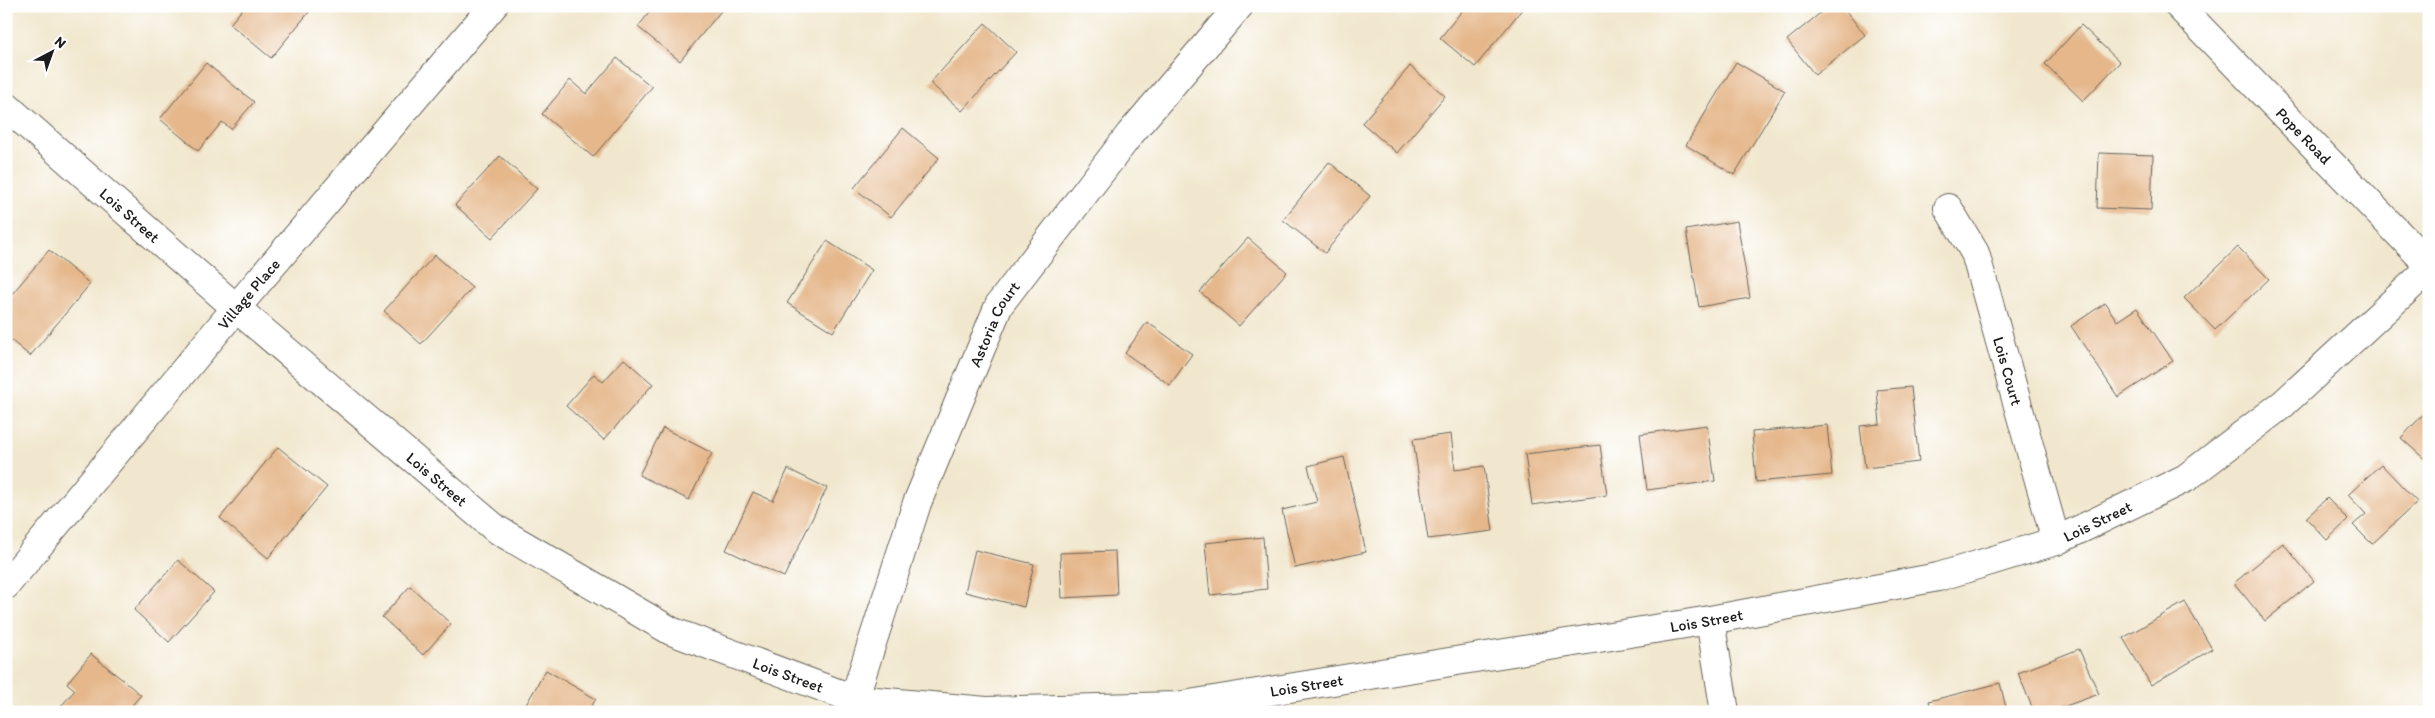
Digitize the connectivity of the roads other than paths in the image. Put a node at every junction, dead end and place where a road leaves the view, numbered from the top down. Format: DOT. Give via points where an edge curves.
graph roads {
  1 [pos="493,6"];
  2 [pos="1239,6"];
  3 [pos="2179,6"];
  4 [pos="6,106"];
  5 [pos="1948,208"];
  6 [pos="2429,265"];
  7 [pos="2429,269"];
  8 [pos="236,308"];
  9 [pos="2056,540"];
  10 [pos="6,585"];
  11 [pos="1710,620"];
  12 [pos="854,699"];
  13 [pos="1724,712"];
  1 -- 8 [label="street, Village Place"];
  2 -- 12 [label="street, Astoria Court" via="1130,134 999,305 917,503"];
  3 -- 6 [label="street, Pope Road"];
  4 -- 8 [label="street, Lois Street"];
  5 -- 9 [label="street, Lois Court" via="1975,253"];
  7 -- 9 [label="street, Lois Street" via="2283,404 2186,478"];
  8 -- 10 [label="street, Village Place"];
  8 -- 12 [label="street, Lois Street" via="496,529 671,631"];
  9 -- 11 [label="street, Lois Street" via="1938,577"];
  11 -- 12 [label="street, Lois Street" via="1177,706 986,711"];
  11 -- 13 [label="street"];
}
